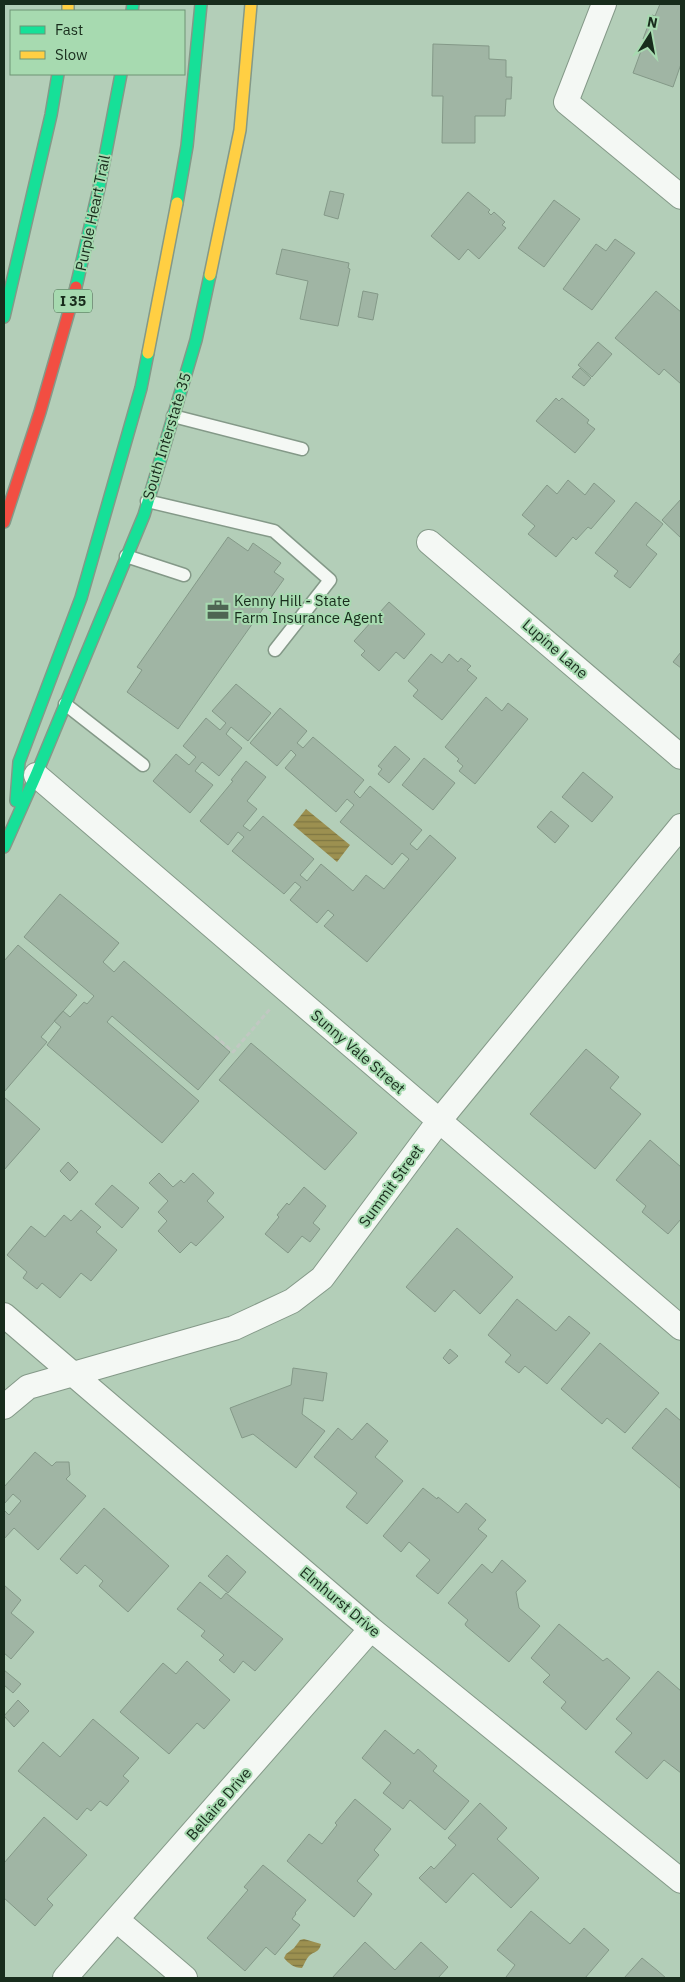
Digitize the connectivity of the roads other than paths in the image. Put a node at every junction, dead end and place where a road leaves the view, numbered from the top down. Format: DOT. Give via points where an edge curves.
graph roads {
  1 [pos="201,4"];
  2 [pos="250,4"];
  3 [pos="604,4"];
  4 [pos="58,75"];
  5 [pos="122,75"];
  6 [pos="681,197"];
  7 [pos="4,318"];
  8 [pos="173,416"];
  9 [pos="302,449"];
  10 [pos="148,501"];
  11 [pos="4,522"];
  12 [pos="430,542"];
  13 [pos="126,556"];
  14 [pos="184,575"];
  15 [pos="275,650"];
  16 [pos="65,704"];
  17 [pos="681,757"];
  18 [pos="143,765"];
  19 [pos="36,775"];
  20 [pos="14,825"];
  21 [pos="681,826"];
  22 [pos="4,847"];
  23 [pos="439,1121"];
  24 [pos="4,1315"];
  25 [pos="681,1328"];
  26 [pos="74,1374"];
  27 [pos="4,1407"];
  28 [pos="371,1629"];
  29 [pos="681,1881"];
  30 [pos="118,1920"];
  31 [pos="65,1978"];
  32 [pos="185,1978"];
  1 -- 20 [label="main road" via="187,146 141,388 81,598 20,762"];
  2 -- 8 [label="main road, South Interstate 35" via="240,130 196,340"];
  3 -- 6 [label="street" via="566,102"];
  4 -- 7 [label="main road"];
  5 -- 11 [label="main road, Purple Heart Trail / I 35" via="91,230 63,340"];
  8 -- 9 [label="lane"];
  8 -- 10 [label="main road, South Interstate 35"];
  10 -- 13 [label="main road, South Interstate 35"];
  10 -- 15 [label="lane" via="274,531 330,580"];
  12 -- 17 [label="street, Lupine Lane"];
  13 -- 14 [label="lane"];
  13 -- 16 [label="main road, South Interstate 35"];
  16 -- 18 [label="lane"];
  16 -- 19 [label="main road, South Interstate 35"];
  19 -- 20 [label="main road, South Interstate 35"];
  19 -- 23 [label="street, Sunny Vale Street"];
  20 -- 22 [label="main road, South Interstate 35"];
  21 -- 23 [label="street, Summit Street"];
  23 -- 25 [label="street, Sunny Vale Street"];
  23 -- 26 [label="street, Summit Street" via="322,1278 292,1301 234,1328"];
  24 -- 26 [label="street, Elmhurst Drive"];
  26 -- 27 [label="street, Summit Street" via="28,1387"];
  26 -- 28 [label="street, Elmhurst Drive"];
  28 -- 29 [label="street, Elmhurst Drive"];
  28 -- 30 [label="street, Bellaire Drive"];
  30 -- 31 [label="street, Bellaire Drive"];
  30 -- 32 [label="street"];
}
